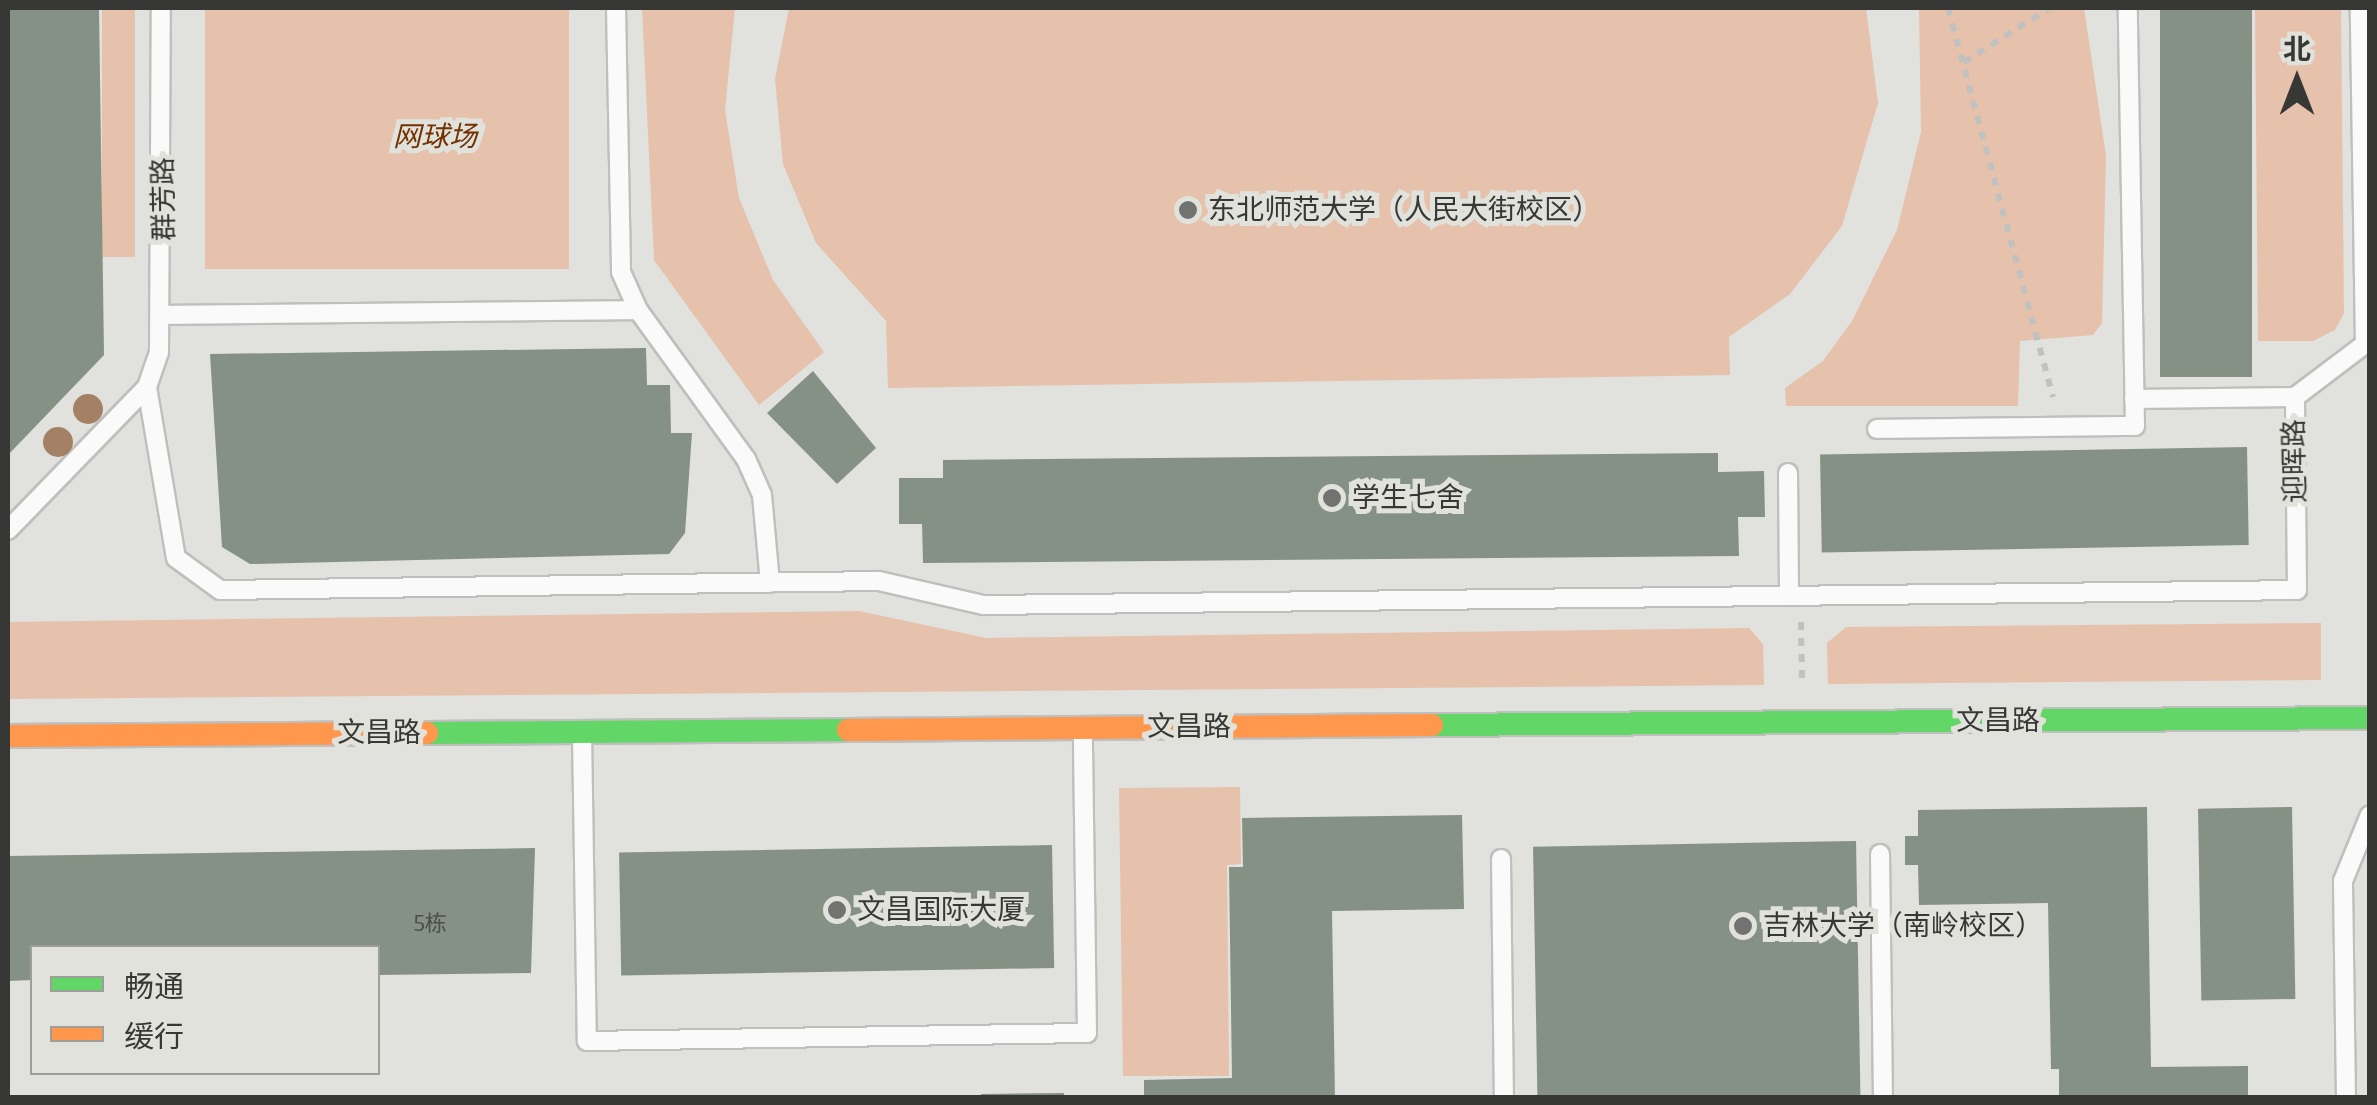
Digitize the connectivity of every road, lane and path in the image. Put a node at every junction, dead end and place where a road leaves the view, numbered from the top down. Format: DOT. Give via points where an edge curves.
graph roads {
  1 [pos="161,8"];
  2 [pos="616,8"];
  3 [pos="1948,8"];
  4 [pos="2049,8"];
  5 [pos="2128,8"];
  6 [pos="2360,8"];
  7 [pos="1964,62"];
  8 [pos="638,310"];
  9 [pos="166,315"];
  10 [pos="147,387"];
  11 [pos="2295,397"];
  12 [pos="2134,399"];
  13 [pos="2061,426"];
  14 [pos="1877,429"];
  15 [pos="1788,474"];
  16 [pos="8,530"];
  17 [pos="770,583"];
  18 [pos="1795,596"];
  19 [pos="2370,718"];
  20 [pos="1802,723"];
  21 [pos="1083,728"];
  22 [pos="582,731"];
  23 [pos="8,736"];
  24 [pos="2370,816"];
  25 [pos="1880,854"];
  26 [pos="1501,858"];
  27 [pos="1504,1098"];
  28 [pos="1883,1098"];
  29 [pos="2346,1098"];
  1 -- 9 [label="lane, 群芳路"];
  2 -- 8 [label="lane" via="621,272"];
  3 -- 7 [label="path"];
  4 -- 7 [label="path"];
  5 -- 12 [label="lane"];
  6 -- 11 [label="lane, 迎晖路" via="2365,344"];
  7 -- 13 [label="path"];
  8 -- 9 [label="lane"];
  8 -- 17 [label="lane" via="746,459 762,495"];
  9 -- 10 [label="lane, 群芳路"];
  10 -- 16 [label="lane"];
  10 -- 17 [label="lane" via="176,558 220,590"];
  11 -- 12 [label="lane"];
  11 -- 18 [label="lane, 迎晖路" via="2297,590"];
  12 -- 13 [label="lane" via="2134,426"];
  13 -- 14 [label="lane"];
  15 -- 18 [label="lane"];
  17 -- 18 [label="lane" via="879,581 983,606"];
  18 -- 20 [label="path"];
  19 -- 20 [label="street, 文昌路"];
  20 -- 21 [label="street, 文昌路"];
  21 -- 22 [label="street, 文昌路"];
  21 -- 22 [label="lane" via="1088,1034 587,1041"];
  22 -- 23 [label="street, 文昌路"];
  24 -- 29 [label="lane" via="2343,881"];
  25 -- 28 [label="lane"];
  26 -- 27 [label="lane"];
}
